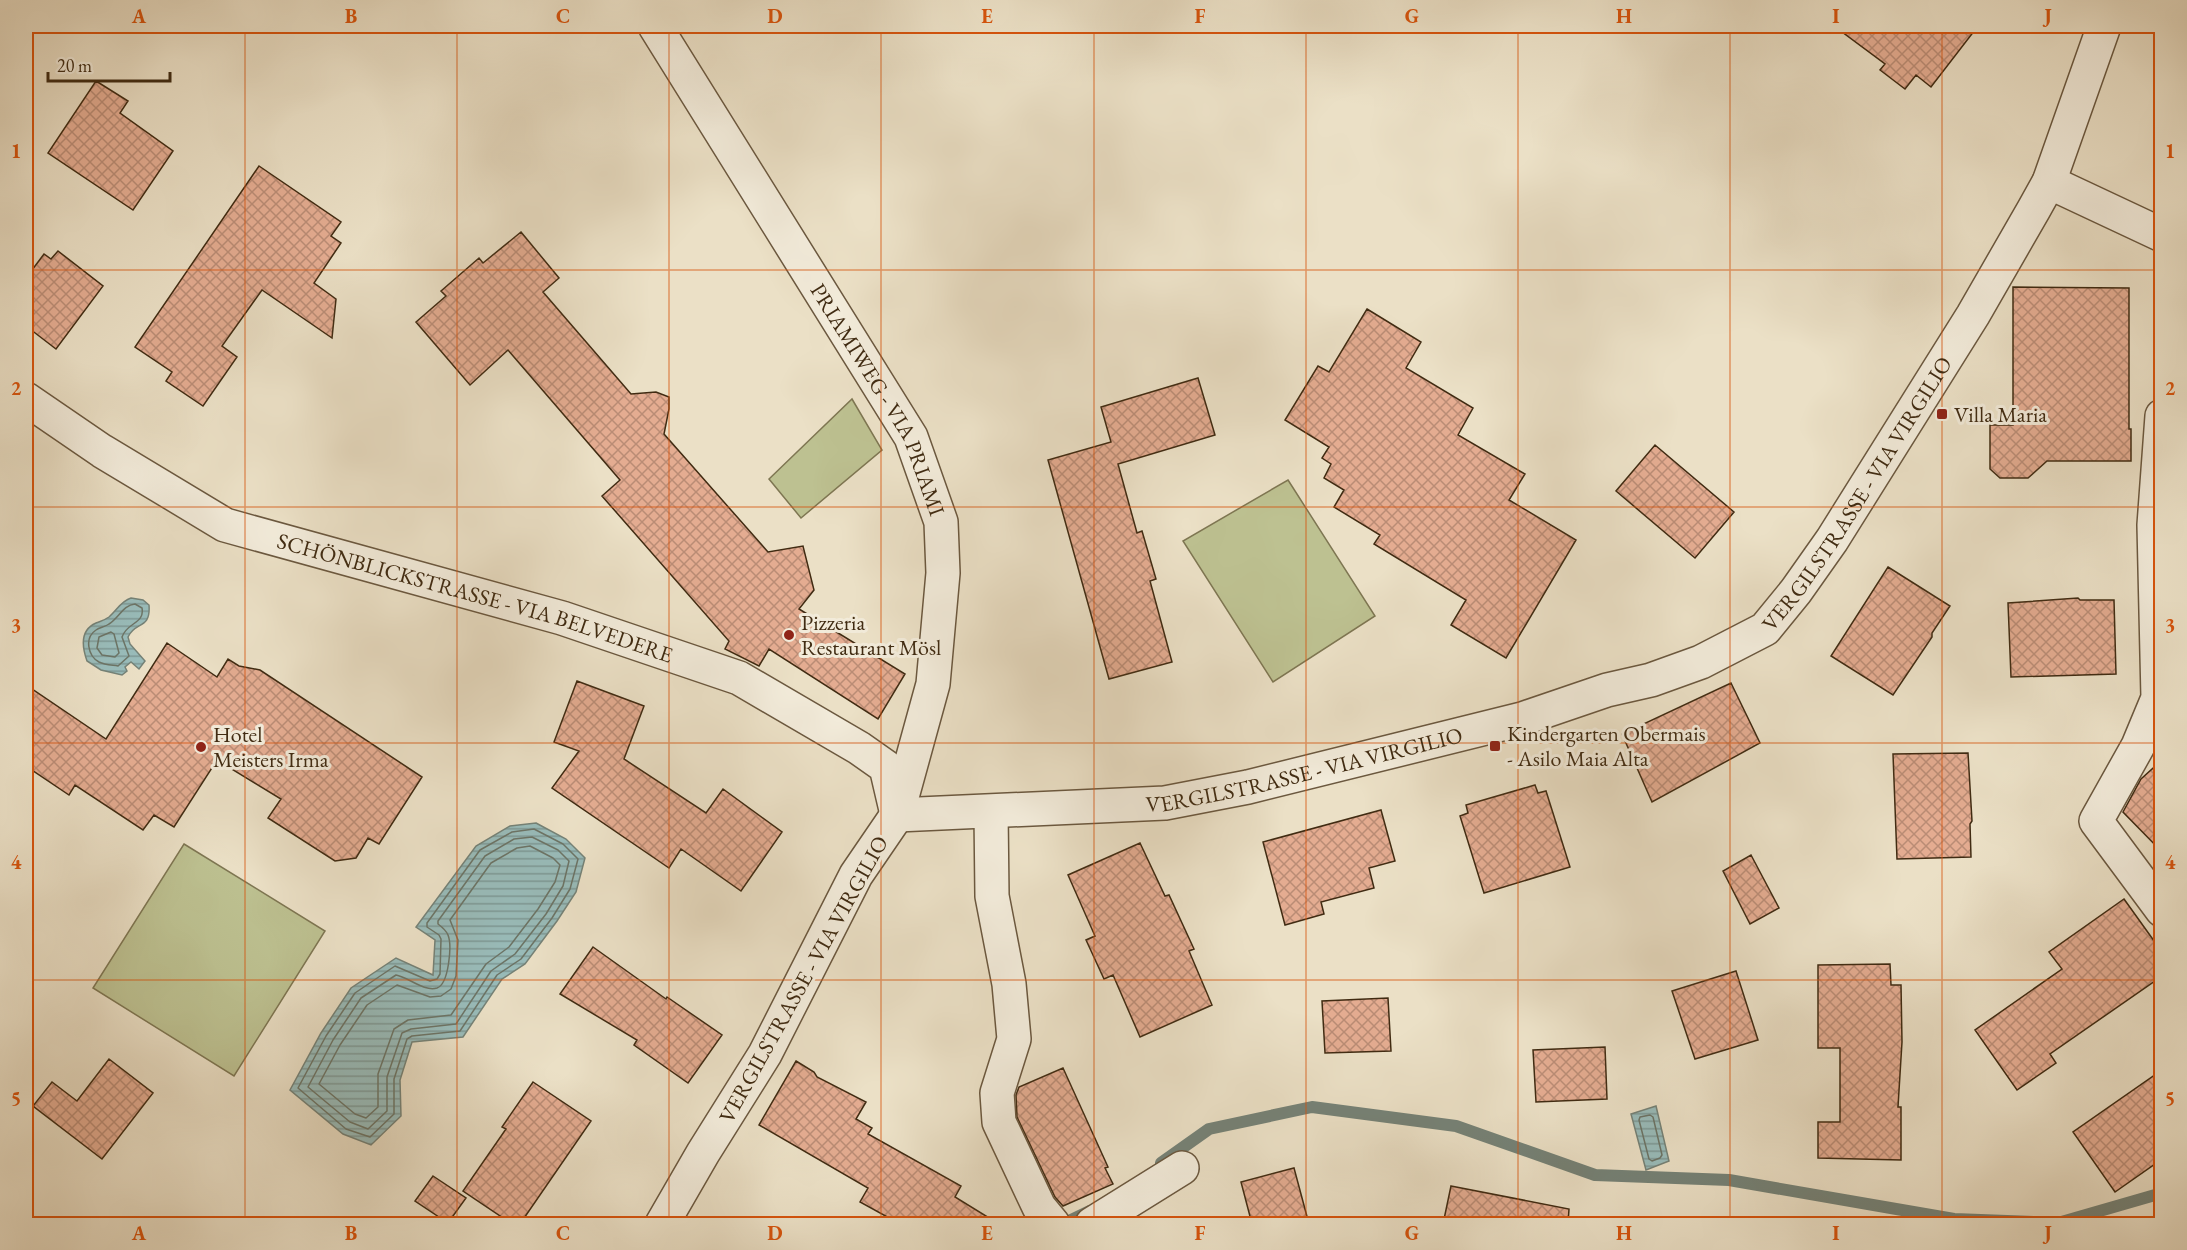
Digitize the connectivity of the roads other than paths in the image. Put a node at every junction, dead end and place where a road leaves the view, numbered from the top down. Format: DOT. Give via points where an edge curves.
graph roads {
  1 [pos="655,26"];
  2 [pos="2104,26"];
  3 [pos="2049,182"];
  4 [pos="2162,235"];
  5 [pos="26,399"];
  6 [pos="2162,416"];
  7 [pos="991,812"];
  8 [pos="897,815"];
  9 [pos="2162,910"];
  10 [pos="1182,1168"];
  11 [pos="662,1224"];
  12 [pos="1053,1224"];
  13 [pos="1092,1224"];
  1 -- 8 [label="street, PRIAMIWEG - VIA PRIAMI" via="911,437 940,522 943,573 933,684"];
  2 -- 3 [label="street, VERGILSTRASSE - VIA VIRGILIO"];
  3 -- 4 [label="street"];
  3 -- 7 [label="street, VERGILSTRASSE - VIA VIRGILIO" via="1973,315 1833,540 1765,629 1701,662 1651,680 1607,690 1522,719 1248,787 1165,803"];
  5 -- 8 [label="street, SCHÖNBLICKSTRASSE - VIA BELVEDERE" via="102,451 225,525 562,618 739,678 886,767"];
  6 -- 9 [label="street" via="2154,525 2158,698 2138,746 2096,821"];
  7 -- 8 [label="street, VERGILSTRASSE - VIA VIRGILIO"];
  7 -- 12 [label="street" via="992,896 1009,984 1014,1040 997,1093 999,1122 1039,1207"];
  8 -- 11 [label="street, VERGILSTRASSE - VIA VIRGILIO" via="856,875 765,1054"];
  10 -- 13 [label="street"];
}
